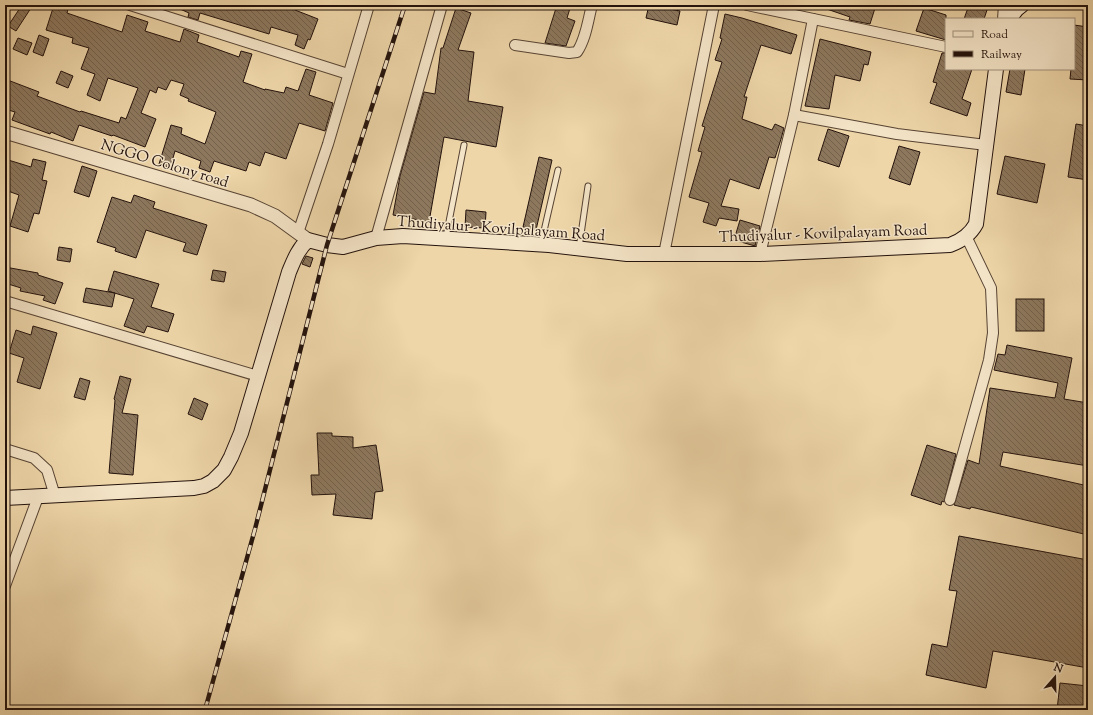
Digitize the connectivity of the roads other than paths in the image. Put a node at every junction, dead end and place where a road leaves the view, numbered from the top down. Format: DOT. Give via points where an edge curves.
graph roads {
  1 [pos="130,5"];
  2 [pos="369,5"];
  3 [pos="442,5"];
  4 [pos="592,5"];
  5 [pos="714,5"];
  6 [pos="747,5"];
  7 [pos="1004,5"];
  8 [pos="1022,5"];
  9 [pos="1003,18"];
  10 [pos="1010,18"];
  11 [pos="813,19"];
  12 [pos="515,45"];
  13 [pos="945,47"];
  14 [pos="996,70"];
  15 [pos="348,74"];
  16 [pos="794,115"];
  17 [pos="5,132"];
  18 [pos="464,145"];
  19 [pos="986,145"];
  20 [pos="558,170"];
  21 [pos="588,186"];
  22 [pos="966,236"];
  23 [pos="303,237"];
  24 [pos="376,238"];
  25 [pos="446,238"];
  26 [pos="541,244"];
  27 [pos="579,249"];
  28 [pos="664,254"];
  29 [pos="760,254"];
  30 [pos="5,301"];
  31 [pos="258,376"];
  32 [pos="5,449"];
  33 [pos="38,496"];
  34 [pos="56,496"];
  35 [pos="5,498"];
  36 [pos="950,500"];
  37 [pos="5,586"];
  1 -- 15 [label="street"];
  2 -- 15 [label="street"];
  3 -- 24 [label="street"];
  4 -- 12 [label="street" via="577,52"];
  5 -- 28 [label="street"];
  6 -- 11 [label="street"];
  7 -- 9 [label="street"];
  8 -- 10 [label="main road"];
  11 -- 13 [label="street"];
  11 -- 16 [label="street"];
  14 -- 19 [label="main road, Thudiyalur - Kovilpalayam Road"];
  15 -- 23 [label="street"];
  16 -- 19 [label="street" via="897,134"];
  16 -- 29 [label="street"];
  17 -- 23 [label="street, NGGO Colony road" via="251,205 275,216"];
  18 -- 25 [label="lane"];
  19 -- 22 [label="main road, Thudiyalur - Kovilpalayam Road" via="976,224"];
  20 -- 26 [label="lane"];
  21 -- 27 [label="lane"];
  22 -- 29 [label="main road, Thudiyalur - Kovilpalayam Road" via="950,245"];
  22 -- 36 [label="street" via="991,288 993,333 989,360"];
  23 -- 24 [label="main road, Thudiyalur - Kovilpalayam Road" via="343,247"];
  23 -- 31 [label="main road" via="302,246 289,272"];
  24 -- 25 [label="main road, Thudiyalur - Kovilpalayam Road"];
  25 -- 26 [label="main road, Thudiyalur - Kovilpalayam Road"];
  26 -- 27 [label="main road, Thudiyalur - Kovilpalayam Road"];
  27 -- 28 [label="main road, Thudiyalur - Kovilpalayam Road" via="627,254"];
  28 -- 29 [label="main road, Thudiyalur - Kovilpalayam Road"];
  30 -- 31 [label="street"];
  31 -- 34 [label="main road" via="231,457 224,470 213,481 194,488"];
  32 -- 34 [label="street" via="39,462 47,470"];
  33 -- 34 [label="main road"];
  33 -- 35 [label="main road"];
  33 -- 37 [label="street"];
}
